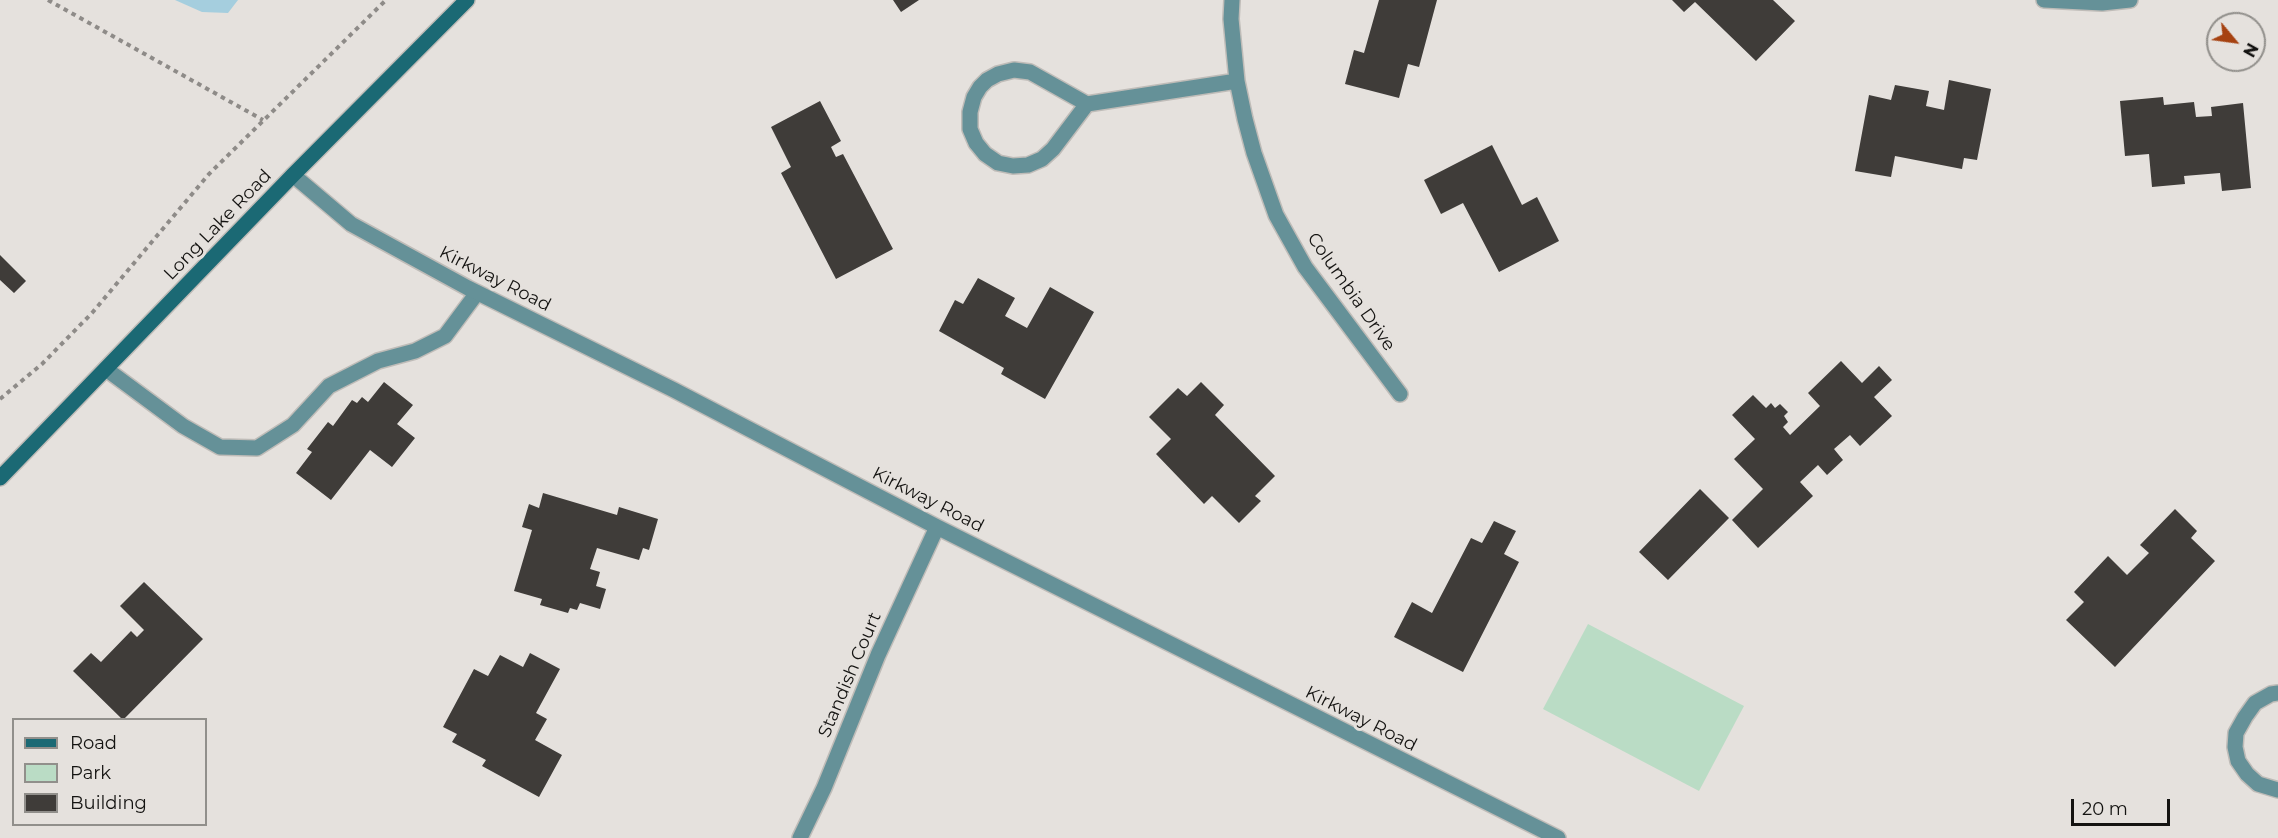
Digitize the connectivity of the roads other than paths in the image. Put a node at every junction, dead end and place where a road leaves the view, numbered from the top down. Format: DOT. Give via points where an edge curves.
graph roads {
  1 [pos="467,0"];
  2 [pos="1232,0"];
  3 [pos="2044,0"];
  4 [pos="2130,0"];
  5 [pos="1237,81"];
  6 [pos="1087,104"];
  7 [pos="293,176"];
  8 [pos="477,293"];
  9 [pos="106,369"];
  10 [pos="1400,394"];
  11 [pos="0,478"];
  12 [pos="937,527"];
  13 [pos="2278,693"];
  14 [pos="2278,790"];
  15 [pos="800,838"];
  16 [pos="1558,838"];
  1 -- 7 [label="main road, Long Lake Road"];
  2 -- 5 [label="street, Columbia Drive"];
  3 -- 4 [label="street"];
  5 -- 6 [label="street"];
  5 -- 10 [label="street, Columbia Drive" via="1254,153 1276,215 1305,267"];
  6 -- 6 [label="street" via="1030,72 1014,70 987,80 980,87 970,112 970,129 985,154 1013,166 1028,165 1053,149"];
  7 -- 8 [label="street, Kirkway Road" via="351,224"];
  7 -- 9 [label="main road, Long Lake Road"];
  8 -- 9 [label="street" via="445,336 415,351 378,361 329,386 293,425 257,448 220,447 183,426"];
  8 -- 12 [label="street, Kirkway Road"];
  9 -- 11 [label="main road, Long Lake Road"];
  12 -- 15 [label="street, Standish Court"];
  12 -- 16 [label="street, Kirkway Road"];
  13 -- 14 [label="street" via="2255,703 2236,733 2235,747 2247,774 2258,784"];
}
